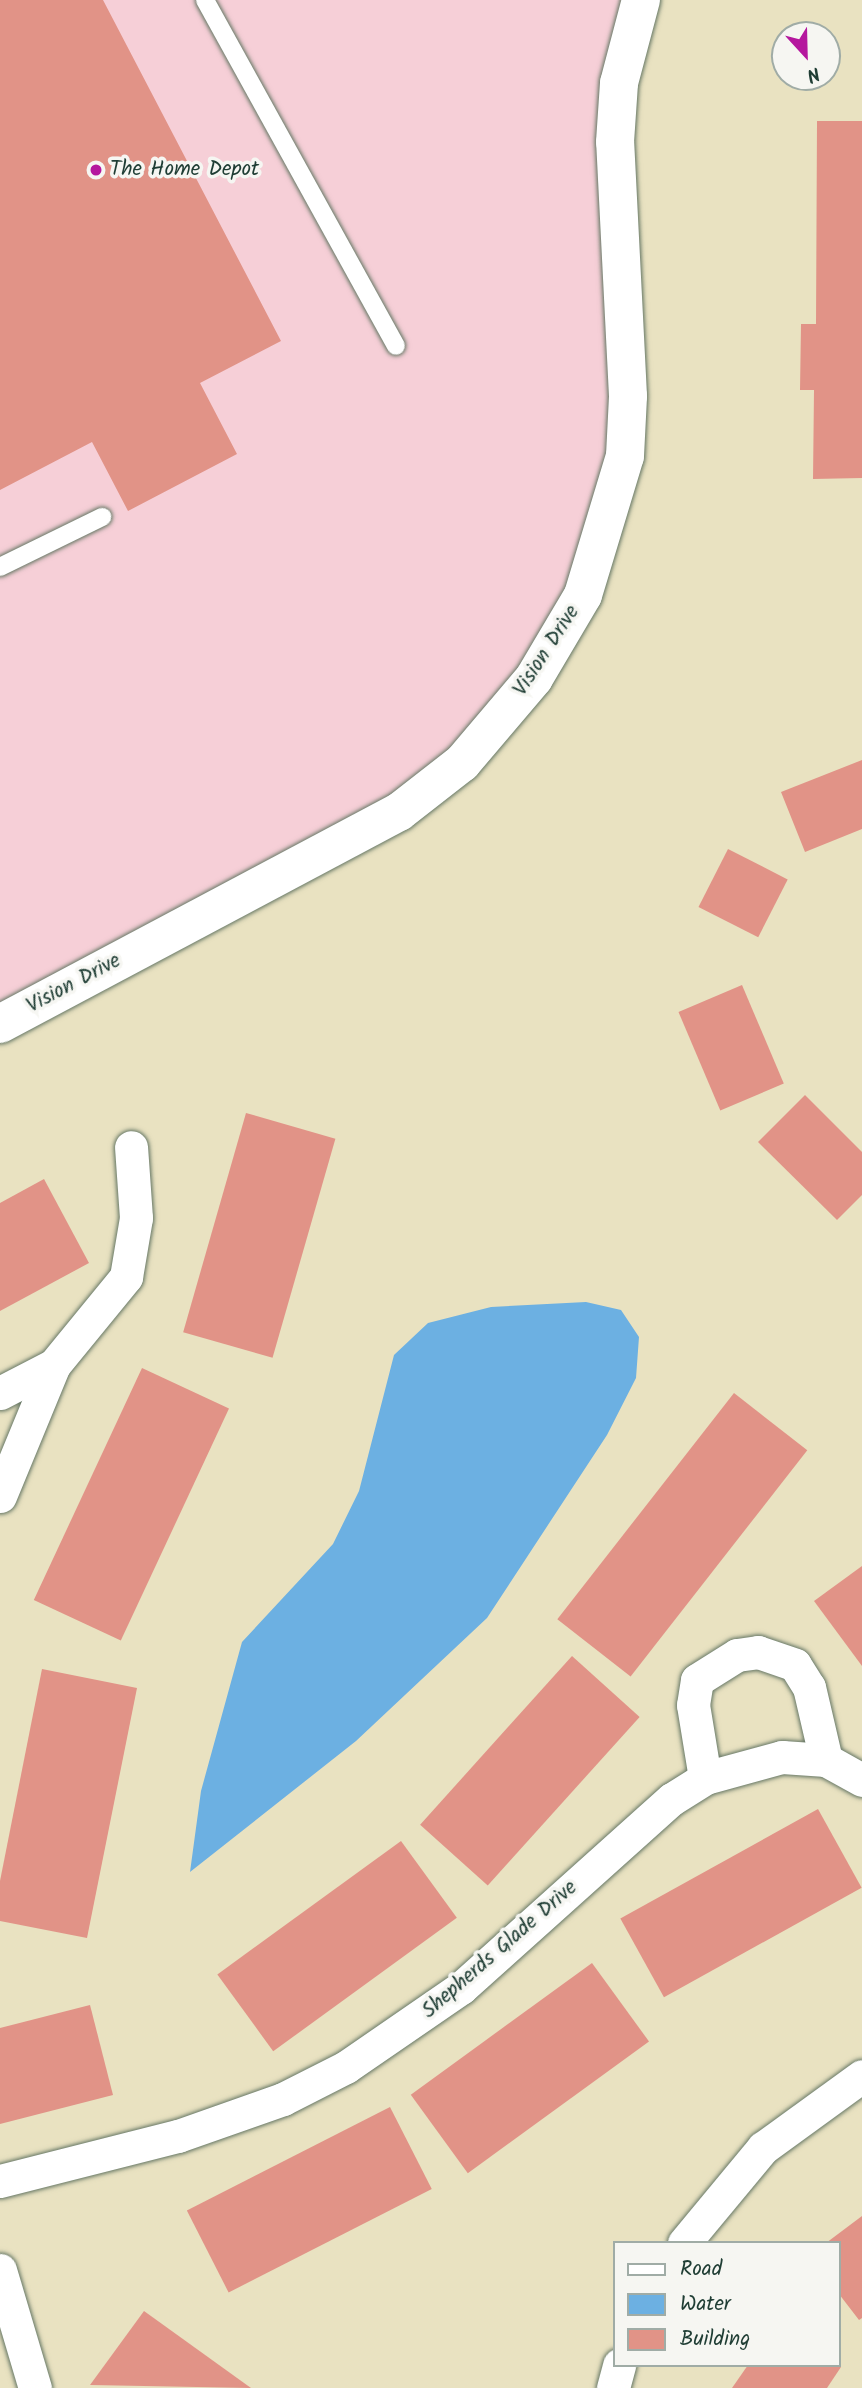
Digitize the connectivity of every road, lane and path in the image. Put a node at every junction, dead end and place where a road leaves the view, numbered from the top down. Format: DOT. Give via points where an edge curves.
graph roads {
  1 [pos="205,0"];
  2 [pos="642,0"];
  3 [pos="396,346"];
  4 [pos="102,517"];
  5 [pos="0,567"];
  6 [pos="0,1024"];
  7 [pos="131,1147"];
  8 [pos="54,1365"];
  9 [pos="0,1393"];
  10 [pos="0,1496"];
  11 [pos="826,1760"];
  12 [pos="705,1779"];
  13 [pos="862,1780"];
  14 [pos="862,2076"];
  15 [pos="0,2180"];
  16 [pos="686,2241"];
  17 [pos="0,2270"];
  18 [pos="618,2367"];
  19 [pos="35,2388"];
  20 [pos="613,2388"];
  1 -- 3 [label="lane"];
  2 -- 6 [label="street, Vision Drive" via="619,83 615,142 628,396 625,456 583,595 534,678 462,763 399,812"];
  4 -- 5 [label="lane"];
  7 -- 8 [label="street" via="136,1218 126,1276"];
  8 -- 9 [label="street"];
  8 -- 10 [label="street"];
  11 -- 12 [label="street, Shepherds Glade Drive" via="782,1757"];
  11 -- 12 [label="street" via="809,1687 795,1665 769,1654 737,1655 697,1680 693,1705"];
  11 -- 13 [label="street, Shepherds Glade Drive"];
  12 -- 15 [label="street, Shepherds Glade Drive" via="672,1798 461,1988 346,2067 283,2099 178,2137"];
  14 -- 16 [label="street" via="763,2148"];
  17 -- 19 [label="street"];
  18 -- 20 [label="street"];
}
